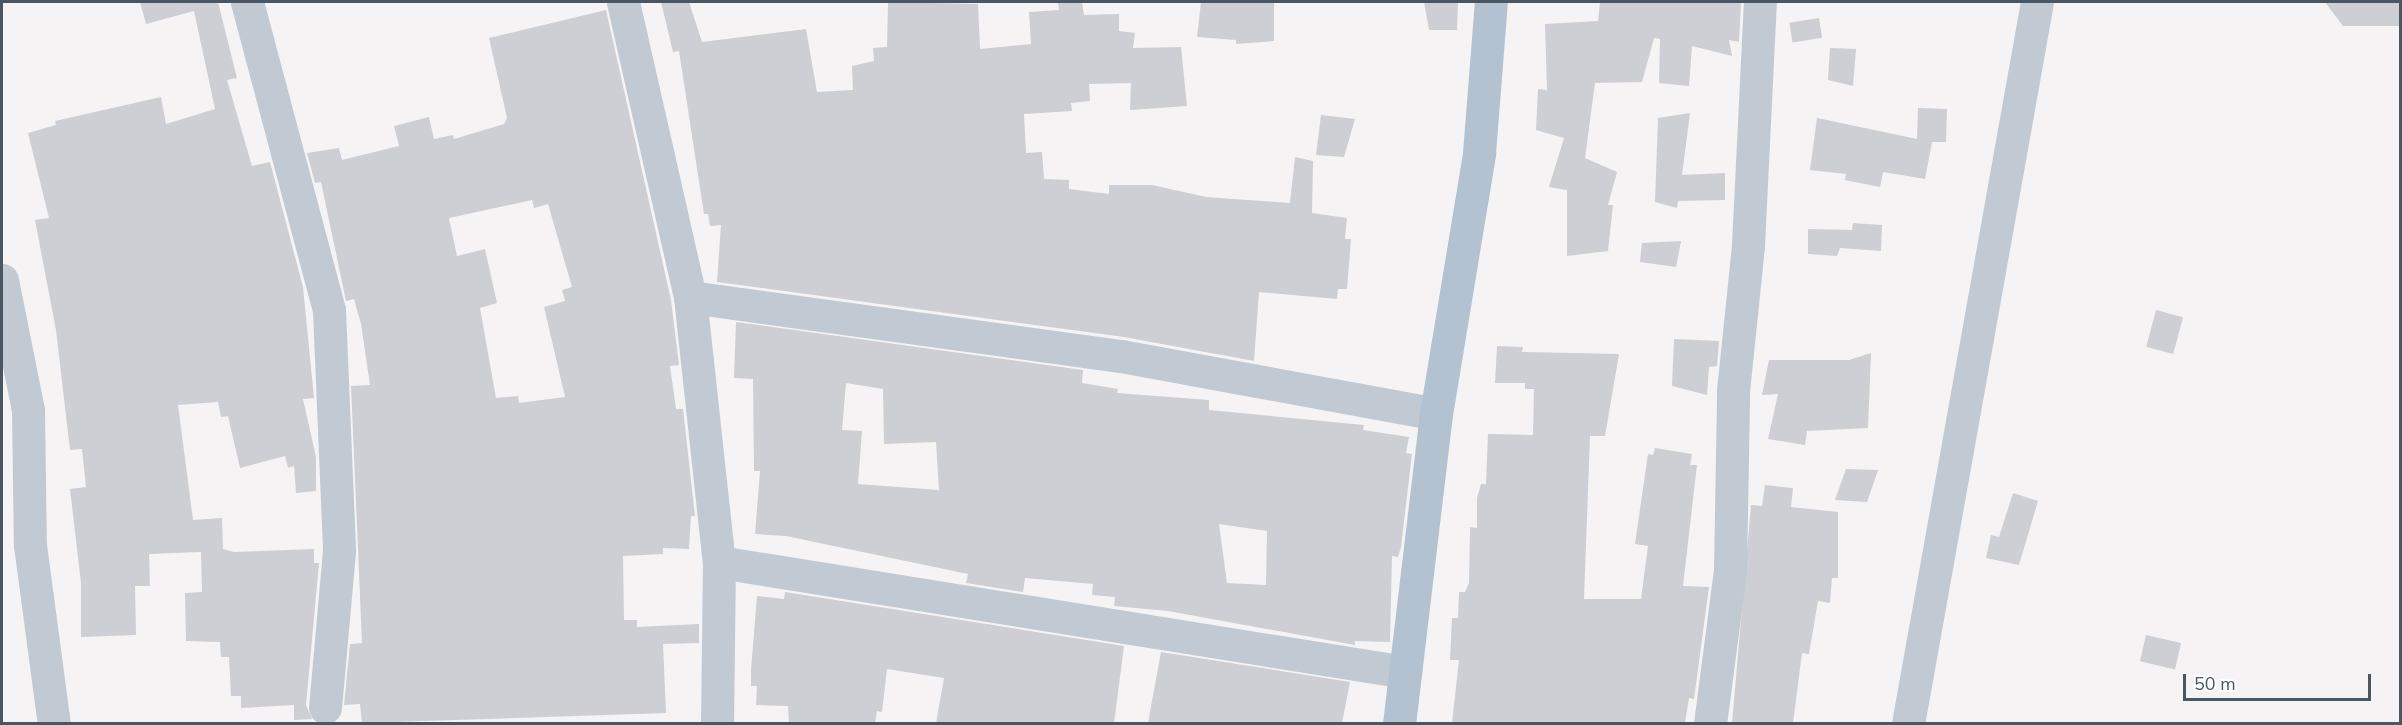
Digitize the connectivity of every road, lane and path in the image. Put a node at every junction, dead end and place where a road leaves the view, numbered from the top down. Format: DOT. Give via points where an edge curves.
graph roads {
  1 [pos="247,2"];
  2 [pos="624,2"];
  3 [pos="1491,2"];
  4 [pos="1760,2"];
  5 [pos="2037,2"];
  6 [pos="2,280"];
  7 [pos="690,297"];
  8 [pos="15,411"];
  9 [pos="1436,414"];
  10 [pos="719,562"];
  11 [pos="1405,672"];
  12 [pos="325,706"];
  13 [pos="54,723"];
  14 [pos="717,723"];
  15 [pos="1399,723"];
  16 [pos="1710,723"];
  17 [pos="1908,723"];
  1 -- 12 [label="street" via="329,310 339,551"];
  2 -- 7 [label="street"];
  3 -- 9 [label="main road" via="1479,153"];
  4 -- 16 [label="street" via="1748,245 1733,391 1730,571"];
  5 -- 17 [label="street"];
  6 -- 8 [label="street"];
  7 -- 9 [label="street" via="1121,356"];
  7 -- 10 [label="street"];
  8 -- 13 [label="street"];
  9 -- 11 [label="main road"];
  10 -- 11 [label="street"];
  10 -- 14 [label="street"];
  11 -- 15 [label="main road"];
}
